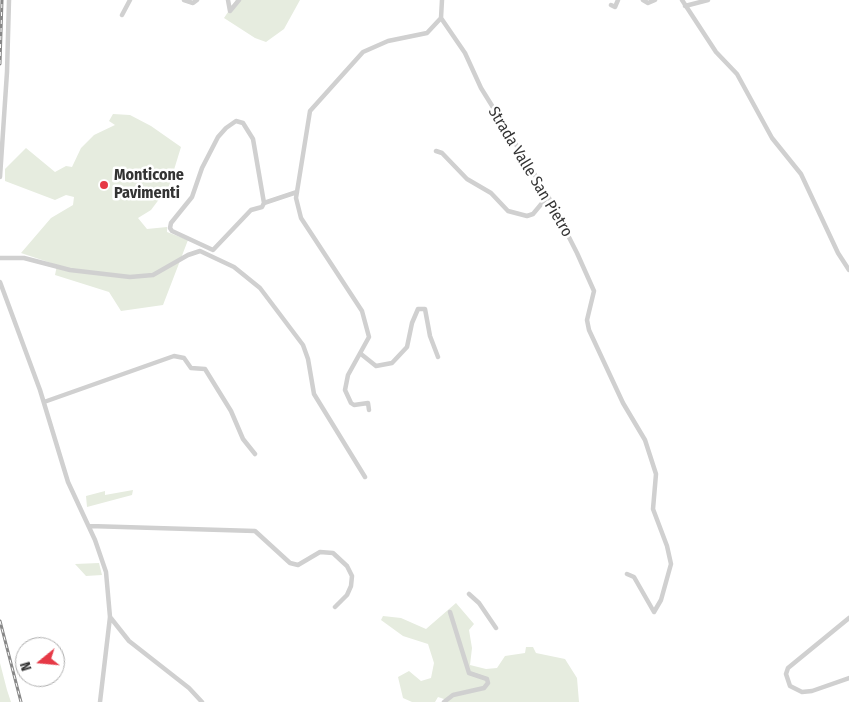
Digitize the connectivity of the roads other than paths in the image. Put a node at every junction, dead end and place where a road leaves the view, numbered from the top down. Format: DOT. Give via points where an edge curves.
graph roads {
  1 [pos="9,0"];
  2 [pos="130,0"];
  3 [pos="184,0"];
  4 [pos="197,0"];
  5 [pos="228,0"];
  6 [pos="239,0"];
  7 [pos="442,0"];
  8 [pos="618,0"];
  9 [pos="643,0"];
  10 [pos="655,0"];
  11 [pos="682,0"];
  12 [pos="708,0"];
  13 [pos="611,5"];
  14 [pos="685,6"];
  15 [pos="122,15"];
  16 [pos="441,18"];
  17 [pos="436,151"];
  18 [pos="0,178"];
  19 [pos="297,192"];
  20 [pos="548,196"];
  21 [pos="264,203"];
  22 [pos="215,249"];
  23 [pos="216,257"];
  24 [pos="0,258"];
  25 [pos="849,270"];
  26 [pos="0,282"];
  27 [pos="361,354"];
  28 [pos="438,357"];
  29 [pos="44,402"];
  30 [pos="369,410"];
  31 [pos="254,454"];
  32 [pos="365,477"];
  33 [pos="89,526"];
  34 [pos="627,574"];
  35 [pos="469,594"];
  36 [pos="335,607"];
  37 [pos="450,612"];
  38 [pos="110,617"];
  39 [pos="849,618"];
  40 [pos="496,628"];
  41 [pos="849,678"];
  42 [pos="100,702"];
  43 [pos="202,702"];
  44 [pos="444,702"];
  1 -- 18 [label="street"];
  2 -- 15 [label="street"];
  3 -- 4 [label="street"];
  5 -- 6 [label="street" via="230,10"];
  7 -- 16 [label="street"];
  8 -- 13 [label="street" via="615,7"];
  9 -- 10 [label="street" via="648,3"];
  11 -- 14 [label="street"];
  12 -- 14 [label="street"];
  14 -- 25 [label="street" via="716,52 737,74 772,138 801,174"];
  16 -- 19 [label="street" via="427,33 388,40 363,52 310,111"];
  16 -- 20 [label="street, Strada Valle San Pietro" via="465,53 481,88"];
  17 -- 20 [label="street" via="442,152 468,179 491,193 508,211 527,216 534,214"];
  19 -- 21 [label="street"];
  19 -- 27 [label="street" via="301,218 362,311 369,338"];
  20 -- 34 [label="street, Strada Valle San Pietro" via="594,291 587,320 589,330 623,404 645,440 656,474 653,509 671,564 661,600 654,612 634,577"];
  21 -- 22 [label="street" via="262,207 251,210"];
  21 -- 22 [label="street" via="253,139 243,123 234,122 218,137 192,197 170,226 172,231 208,249"];
  22 -- 23 [label="street"];
  23 -- 24 [label="street" via="200,251 153,274 130,277 70,270 24,258"];
  23 -- 32 [label="street" via="260,288 293,330 306,350 314,394"];
  26 -- 29 [label="street"];
  27 -- 28 [label="street" via="376,366 392,362 408,347 418,309 425,309"];
  27 -- 30 [label="street" via="348,375 345,390 354,406 368,403"];
  29 -- 31 [label="street" via="174,356 184,358 191,368 205,369"];
  29 -- 33 [label="street" via="68,482"];
  33 -- 36 [label="street" via="255,531 290,563 298,565 320,552 333,553 347,566 352,576 347,595"];
  33 -- 38 [label="street" via="106,572"];
  35 -- 40 [label="street"];
  37 -- 44 [label="street" via="468,673 487,678 488,683 484,688 453,695"];
  38 -- 42 [label="street"];
  38 -- 43 [label="street" via="129,641"];
  39 -- 41 [label="street" via="788,668 786,674 790,686 802,692 812,692"];
}
